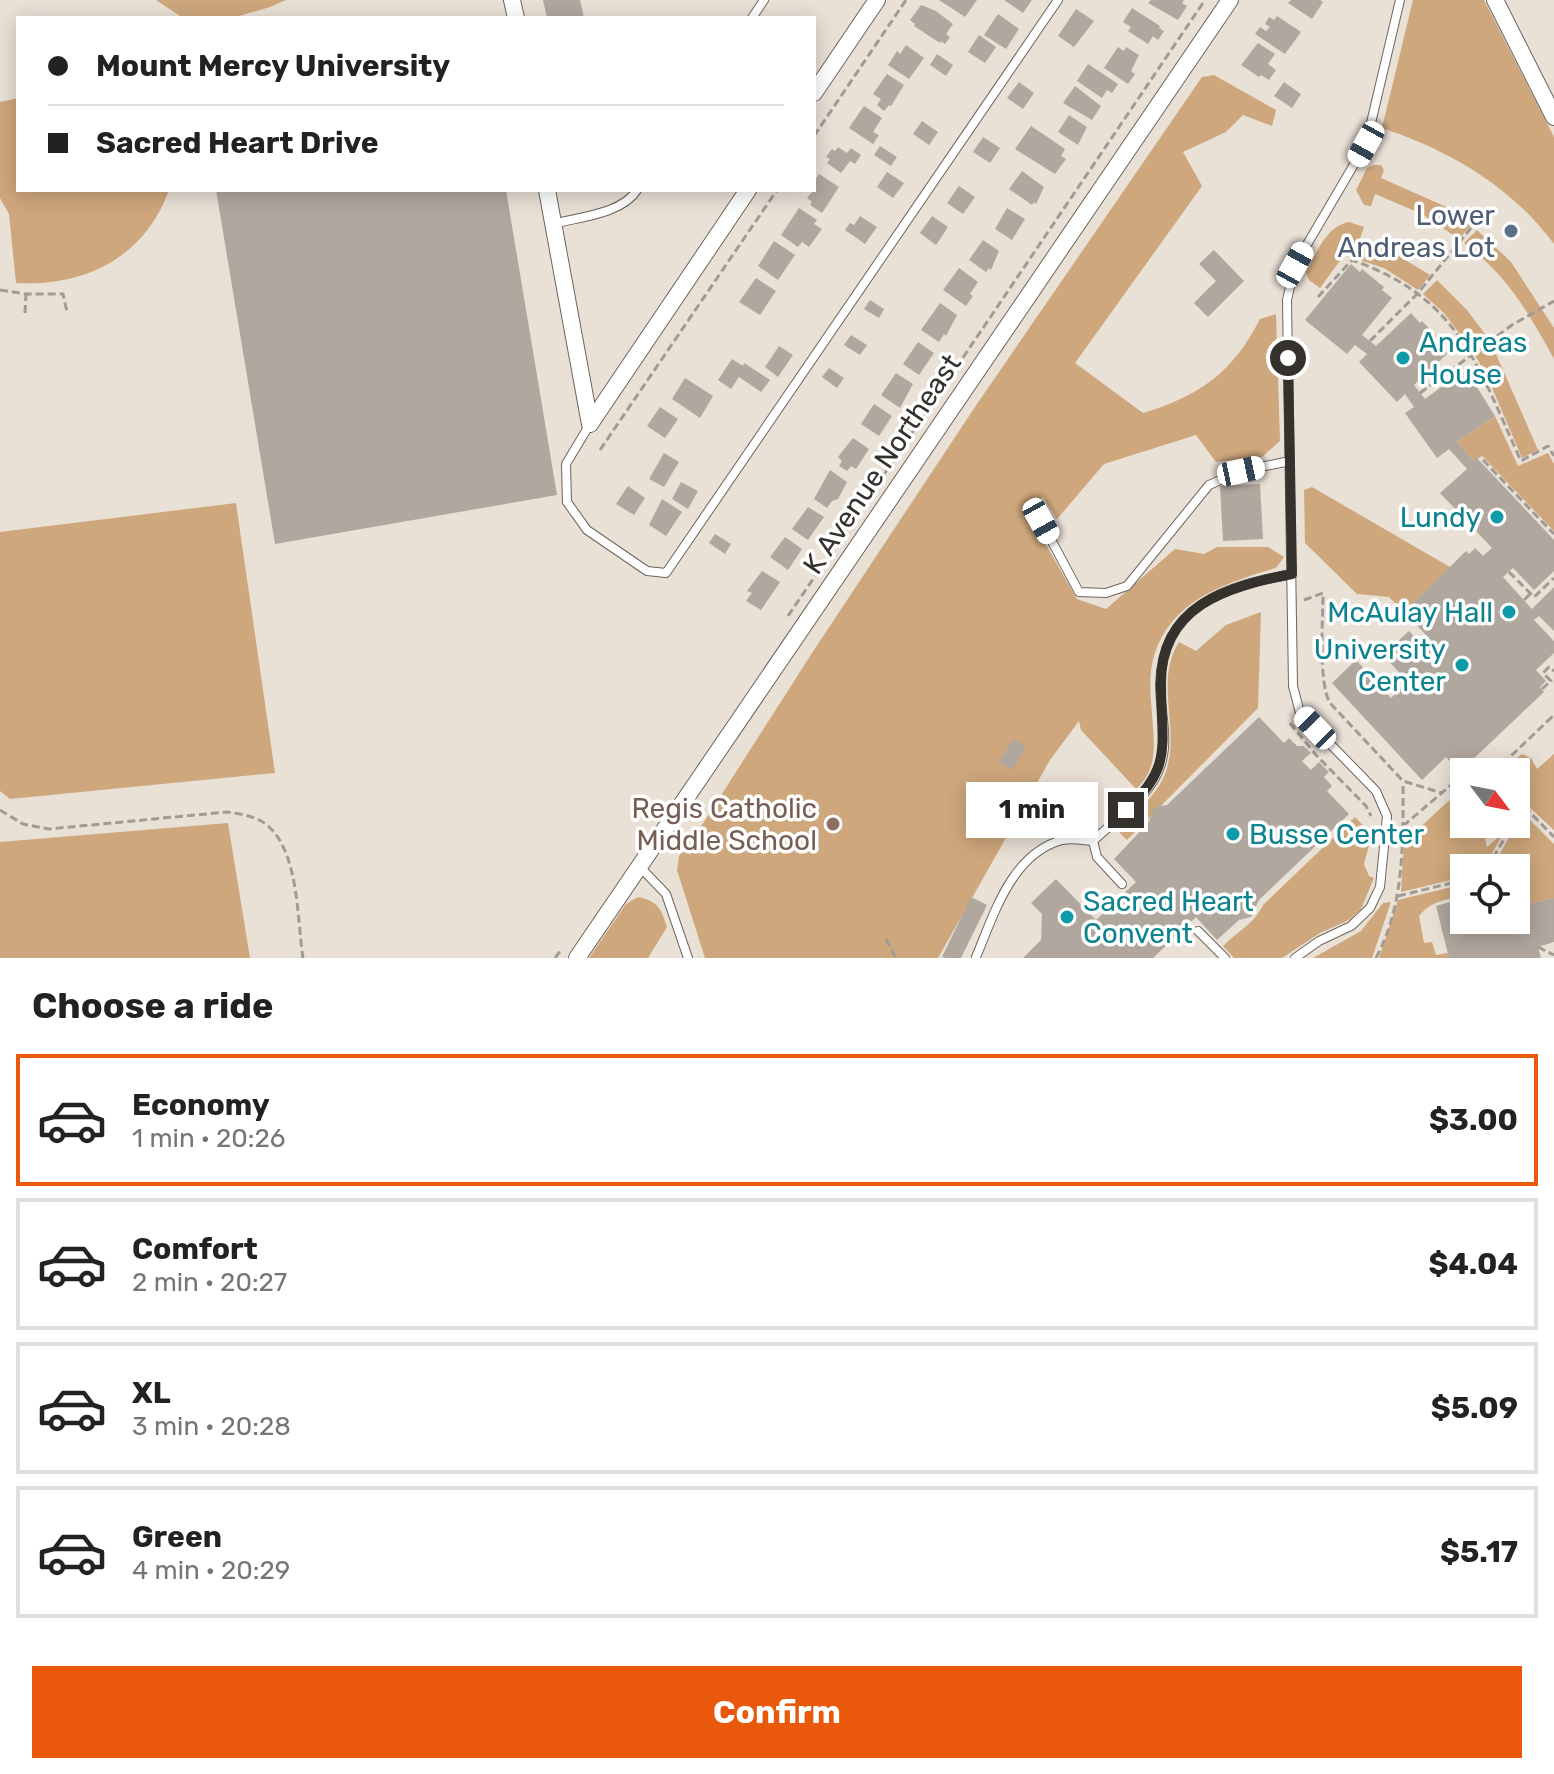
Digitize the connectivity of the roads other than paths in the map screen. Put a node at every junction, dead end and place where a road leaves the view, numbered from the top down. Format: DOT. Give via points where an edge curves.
graph roads {
  1 [pos="877,0"];
  2 [pos="1058,0"];
  3 [pos="1230,0"];
  4 [pos="1400,0"];
  5 [pos="1495,0"];
  6 [pos="816,90"];
  7 [pos="1554,117"];
  8 [pos="547,192"];
  9 [pos="636,192"];
  10 [pos="747,192"];
  11 [pos="553,224"];
  12 [pos="590,424"];
  13 [pos="1290,461"];
  14 [pos="1041,521"];
  15 [pos="1292,574"];
  16 [pos="1093,841"];
  17 [pos="639,867"];
  18 [pos="1122,884"];
  19 [pos="1198,931"];
  20 [pos="976,957"];
  21 [pos="577,958"];
  22 [pos="688,958"];
  23 [pos="1225,958"];
  24 [pos="1295,958"];
  1 -- 6 [label="street"];
  2 -- 12 [label="lane" via="666,573 647,571 587,530 567,502 566,464"];
  3 -- 17 [label="street, K Avenue Northeast"];
  4 -- 13 [label="lane" via="1366,144 1295,265 1287,300"];
  5 -- 7 [label="street"];
  8 -- 11 [label="street"];
  9 -- 11 [label="lane" via="608,210"];
  10 -- 12 [label="street"];
  11 -- 12 [label="street"];
  13 -- 14 [label="lane" via="1241,471 1209,485 1127,586 1106,593 1079,592"];
  13 -- 15 [label="lane"];
  15 -- 16 [label="lane" via="1216,594 1181,619 1165,651 1160,684 1161,764 1147,791"];
  15 -- 24 [label="lane" via="1293,686 1300,713 1376,791 1387,816 1380,887 1370,908 1351,926"];
  16 -- 18 [label="lane" via="1097,857"];
  16 -- 20 [label="lane" via="1064,839 1038,851 1008,884"];
  17 -- 21 [label="street, K Avenue Northeast"];
  17 -- 22 [label="lane" via="666,894"];
  19 -- 23 [label="lane"];
}
